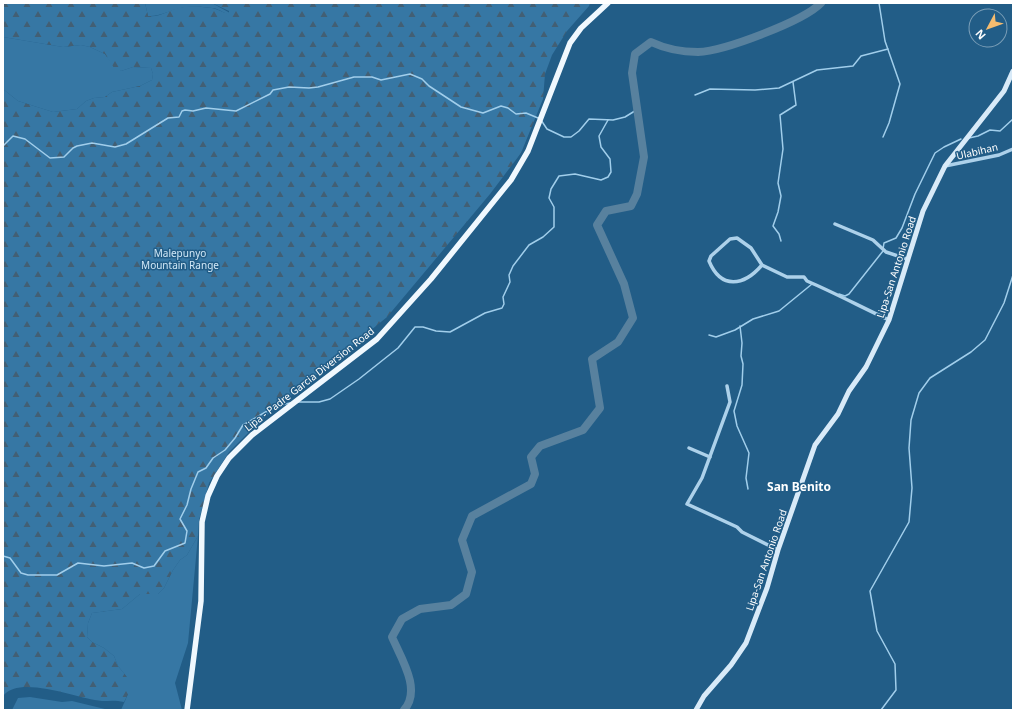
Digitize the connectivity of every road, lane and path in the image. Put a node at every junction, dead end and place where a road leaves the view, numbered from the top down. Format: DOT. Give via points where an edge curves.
graph roads {
  1 [pos="608,3"];
  2 [pos="1013,71"];
  3 [pos="1013,149"];
  4 [pos="944,166"];
  5 [pos="836,224"];
  6 [pos="908,259"];
  7 [pos="762,265"];
  8 [pos="889,320"];
  9 [pos="727,386"];
  10 [pos="689,448"];
  11 [pos="710,457"];
  12 [pos="778,550"];
  13 [pos="187,710"];
  14 [pos="696,710"];
  1 -- 13 [label="main road, Lipa - Padre Garcia Diversion Road" via="581,28 570,43 535,136 521,164 501,193 430,279 377,339 252,435 229,458 217,476 208,496 202,522 201,601"];
  2 -- 4 [label="main road, Lipa-San Antonio Road" via="1004,91"];
  3 -- 4 [label="street, Ulabihan" via="999,155"];
  4 -- 6 [label="main road, Lipa-San Antonio Road" via="923,211"];
  5 -- 6 [label="street" via="873,240 886,252"];
  6 -- 8 [label="main road, Lipa-San Antonio Road"];
  7 -- 7 [label="street" via="752,276 741,281 728,281 717,274 709,261 711,256 730,239 737,238 751,248"];
  7 -- 8 [label="street" via="787,277 804,277 807,281 844,296 850,302"];
  8 -- 12 [label="main road, Lipa-San Antonio Road" via="866,367 848,391 838,414 815,445"];
  9 -- 11 [label="street" via="730,402"];
  10 -- 11 [label="street"];
  11 -- 12 [label="street" via="702,478 687,504 737,527"];
  12 -- 14 [label="main road, Lipa-San Antonio Road" via="746,643"];
}
